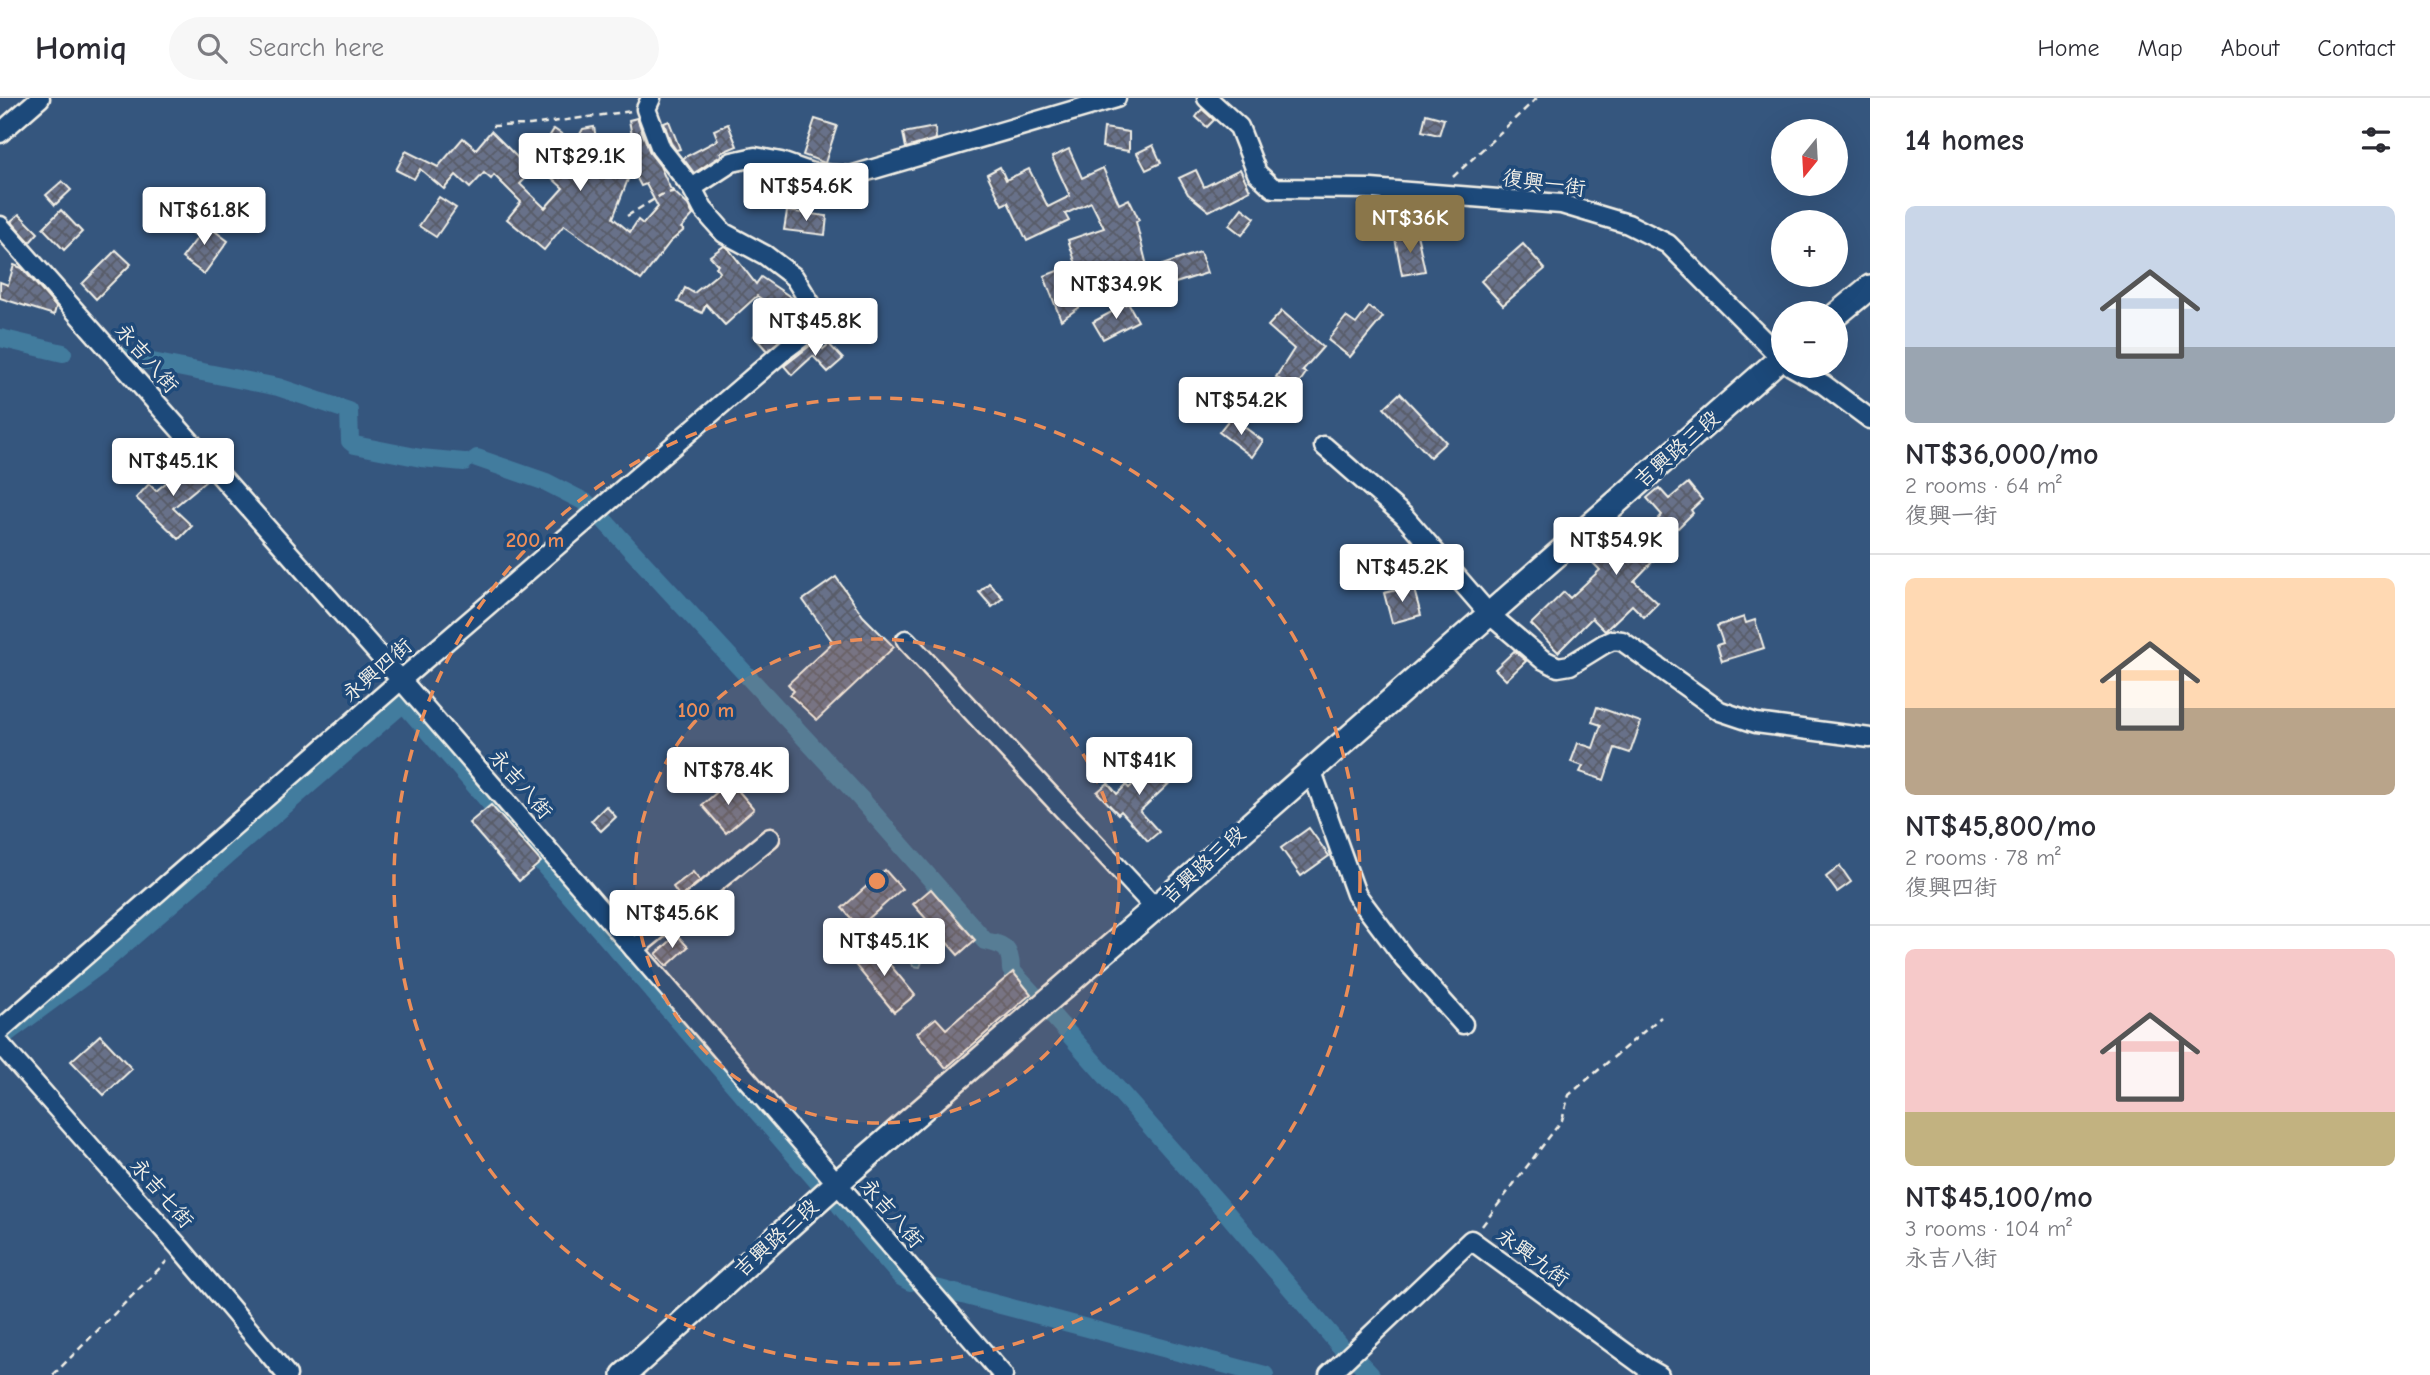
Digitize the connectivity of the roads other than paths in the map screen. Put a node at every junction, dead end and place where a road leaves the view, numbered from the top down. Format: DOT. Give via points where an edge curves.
graph roads {
  1 [pos="40,98"];
  2 [pos="1116,98"];
  3 [pos="1207,98"];
  4 [pos="649,103"];
  5 [pos="0,134"];
  6 [pos="692,188"];
  7 [pos="0,226"];
  8 [pos="1870,288"];
  9 [pos="1848,305"];
  10 [pos="1771,346"];
  11 [pos="1771,372"];
  12 [pos="1813,378"];
  13 [pos="1870,419"];
  14 [pos="1324,446"];
  15 [pos="1489,614"];
  16 [pos="906,640"];
  17 [pos="401,680"];
  18 [pos="1870,738"];
  19 [pos="1311,769"];
  20 [pos="770,838"];
  21 [pos="1155,908"];
  22 [pos="634,949"];
  23 [pos="1463,1024"];
  24 [pos="0,1030"];
  25 [pos="0,1044"];
  26 [pos="836,1184"];
  27 [pos="287,1375"];
  28 [pos="624,1375"];
  29 [pos="1003,1375"];
  30 [pos="1329,1375"];
  31 [pos="1659,1375"];
  1 -- 5 [label="street"];
  2 -- 6 [label="street" via="850,176 812,173 755,157 732,162"];
  3 -- 10 [label="street, 復興一街" via="1239,127 1257,173 1273,188 1371,189 1561,204 1628,224 1668,244"];
  4 -- 6 [label="street" via="661,149"];
  6 -- 17 [label="street, 永興四街" via="724,233 794,277 819,317 818,325"];
  7 -- 17 [label="street, 永吉八街"];
  8 -- 9 [label="street"];
  11 -- 15 [label="street, 吉興路三段"];
  12 -- 13 [label="street, 復興一街"];
  14 -- 15 [label="street" via="1404,516"];
  15 -- 18 [label="street" via="1558,667 1570,665 1604,643 1622,641 1720,711 1756,723"];
  15 -- 19 [label="street, 吉興路三段"];
  16 -- 21 [label="street"];
  17 -- 22 [label="street, 永吉八街"];
  17 -- 24 [label="street, 永興四街"];
  19 -- 21 [label="street, 吉興路三段"];
  19 -- 23 [label="street" via="1356,894 1404,958"];
  20 -- 22 [label="street"];
  21 -- 26 [label="street, 吉興路三段"];
  22 -- 26 [label="street, 永吉八街"];
  25 -- 27 [label="street, 永吉七街"];
  26 -- 28 [label="street, 吉興路三段"];
  26 -- 29 [label="street, 永吉八街"];
  30 -- 31 [label="street, 永興九街" via="1471,1240"];
}
